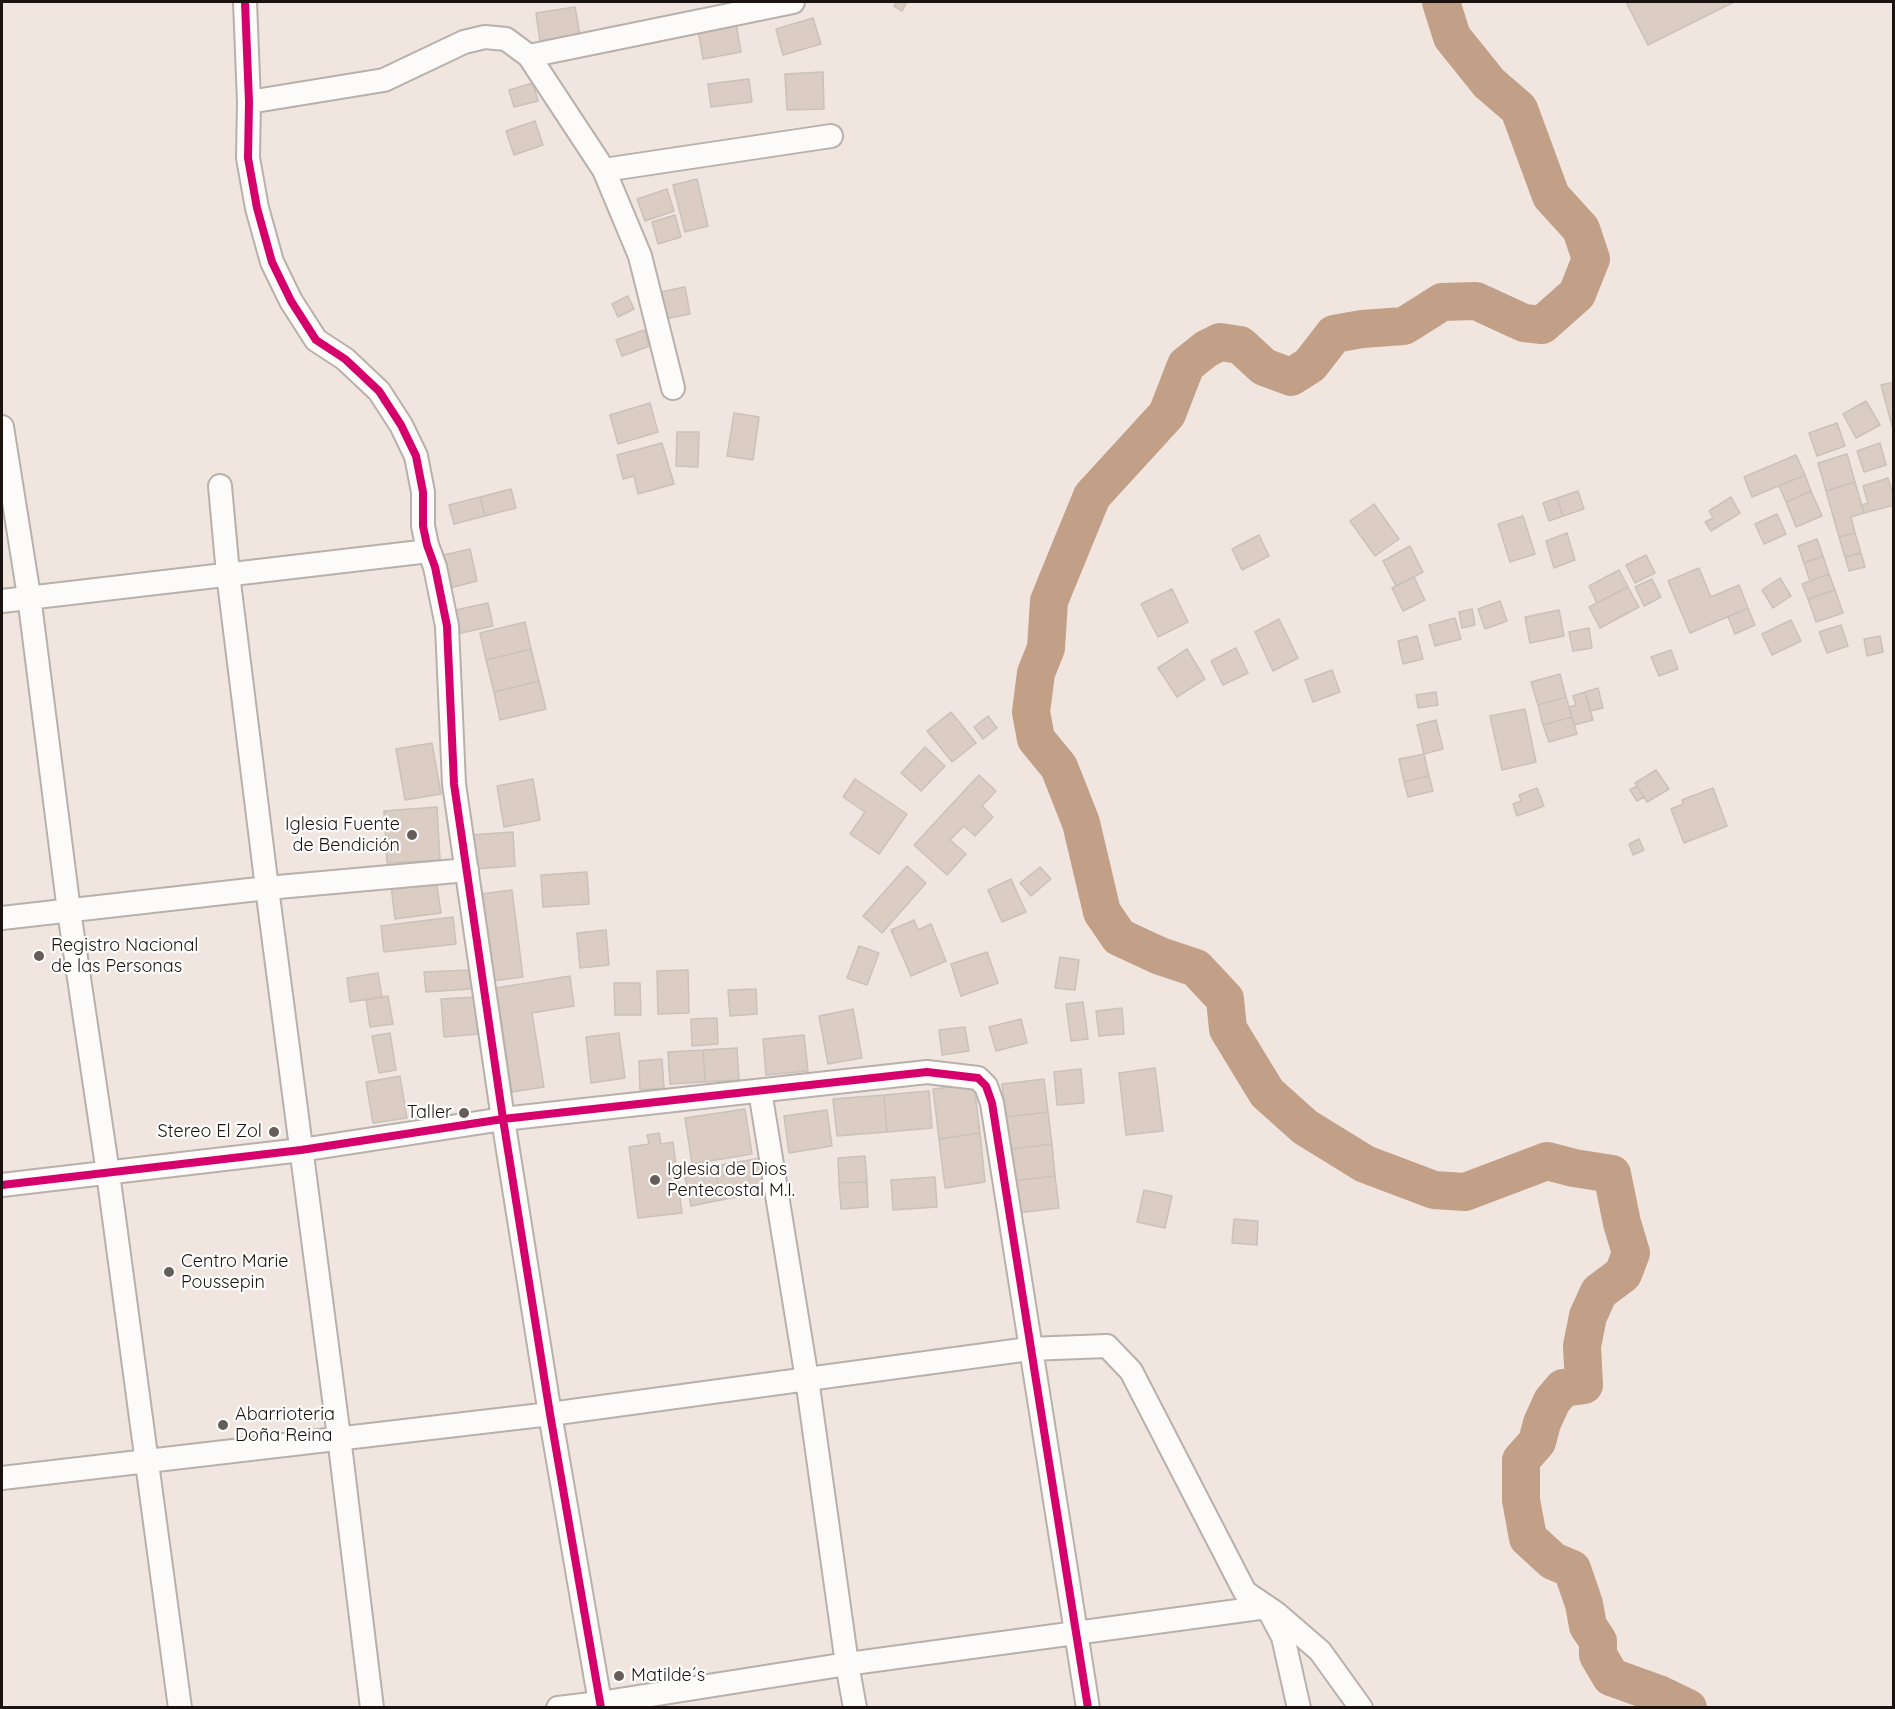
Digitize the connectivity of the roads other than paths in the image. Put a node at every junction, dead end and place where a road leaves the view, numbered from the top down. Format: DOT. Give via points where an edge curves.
graph roads {
  1 [pos="245,2"];
  2 [pos="793,2"];
  3 [pos="529,57"];
  4 [pos="249,102"];
  5 [pos="831,136"];
  6 [pos="604,170"];
  7 [pos="673,388"];
  8 [pos="2,427"];
  9 [pos="220,486"];
  10 [pos="429,551"];
  11 [pos="228,574"];
  12 [pos="29,596"];
  13 [pos="2,601"];
  14 [pos="466,870"];
  15 [pos="267,888"];
  16 [pos="69,911"];
  17 [pos="2,918"];
  18 [pos="760,1092"];
  19 [pos="503,1119"];
  20 [pos="301,1150"];
  21 [pos="108,1173"];
  22 [pos="2,1185"];
  23 [pos="1032,1349"];
  24 [pos="807,1379"];
  25 [pos="550,1414"];
  26 [pos="339,1437"];
  27 [pos="147,1460"];
  28 [pos="2,1478"];
  29 [pos="1267,1607"];
  30 [pos="1076,1634"];
  31 [pos="847,1664"];
  32 [pos="601,1705"];
  33 [pos="180,1707"];
  34 [pos="372,1707"];
  35 [pos="558,1707"];
  36 [pos="855,1707"];
  37 [pos="1088,1707"];
  38 [pos="1299,1707"];
  39 [pos="1361,1707"];
  1 -- 4 [label="street"];
  2 -- 3 [label="street"];
  3 -- 4 [label="street" via="506,39 485,37 464,42 384,80"];
  3 -- 6 [label="street"];
  4 -- 10 [label="street" via="248,158 272,262 316,340 345,359 379,391 401,425 416,456"];
  5 -- 6 [label="street"];
  6 -- 7 [label="street" via="640,256"];
  8 -- 12 [label="street"];
  9 -- 11 [label="street"];
  10 -- 11 [label="street"];
  10 -- 14 [label="street" via="447,626 454,784"];
  11 -- 12 [label="street"];
  11 -- 15 [label="street"];
  12 -- 13 [label="street"];
  12 -- 16 [label="street"];
  14 -- 15 [label="street"];
  14 -- 19 [label="street"];
  15 -- 16 [label="street"];
  15 -- 20 [label="street"];
  16 -- 17 [label="street"];
  16 -- 21 [label="street"];
  18 -- 19 [label="street"];
  18 -- 23 [label="street" via="927,1072 978,1078 986,1086 992,1103"];
  18 -- 24 [label="street"];
  19 -- 20 [label="street"];
  19 -- 25 [label="street"];
  20 -- 21 [label="street"];
  20 -- 26 [label="street"];
  21 -- 22 [label="street"];
  21 -- 27 [label="street"];
  23 -- 24 [label="street"];
  23 -- 29 [label="street" via="1107,1346 1131,1371 1245,1592"];
  23 -- 30 [label="street"];
  24 -- 25 [label="street"];
  24 -- 31 [label="street"];
  25 -- 26 [label="street"];
  25 -- 32 [label="street"];
  26 -- 27 [label="street"];
  26 -- 34 [label="street"];
  27 -- 28 [label="street"];
  27 -- 33 [label="street"];
  29 -- 30 [label="street"];
  29 -- 38 [label="street" via="1283,1637"];
  29 -- 39 [label="street" via="1320,1651"];
  30 -- 31 [label="street"];
  30 -- 37 [label="street"];
  31 -- 32 [label="street"];
  31 -- 36 [label="street"];
  32 -- 35 [label="street"];
}
